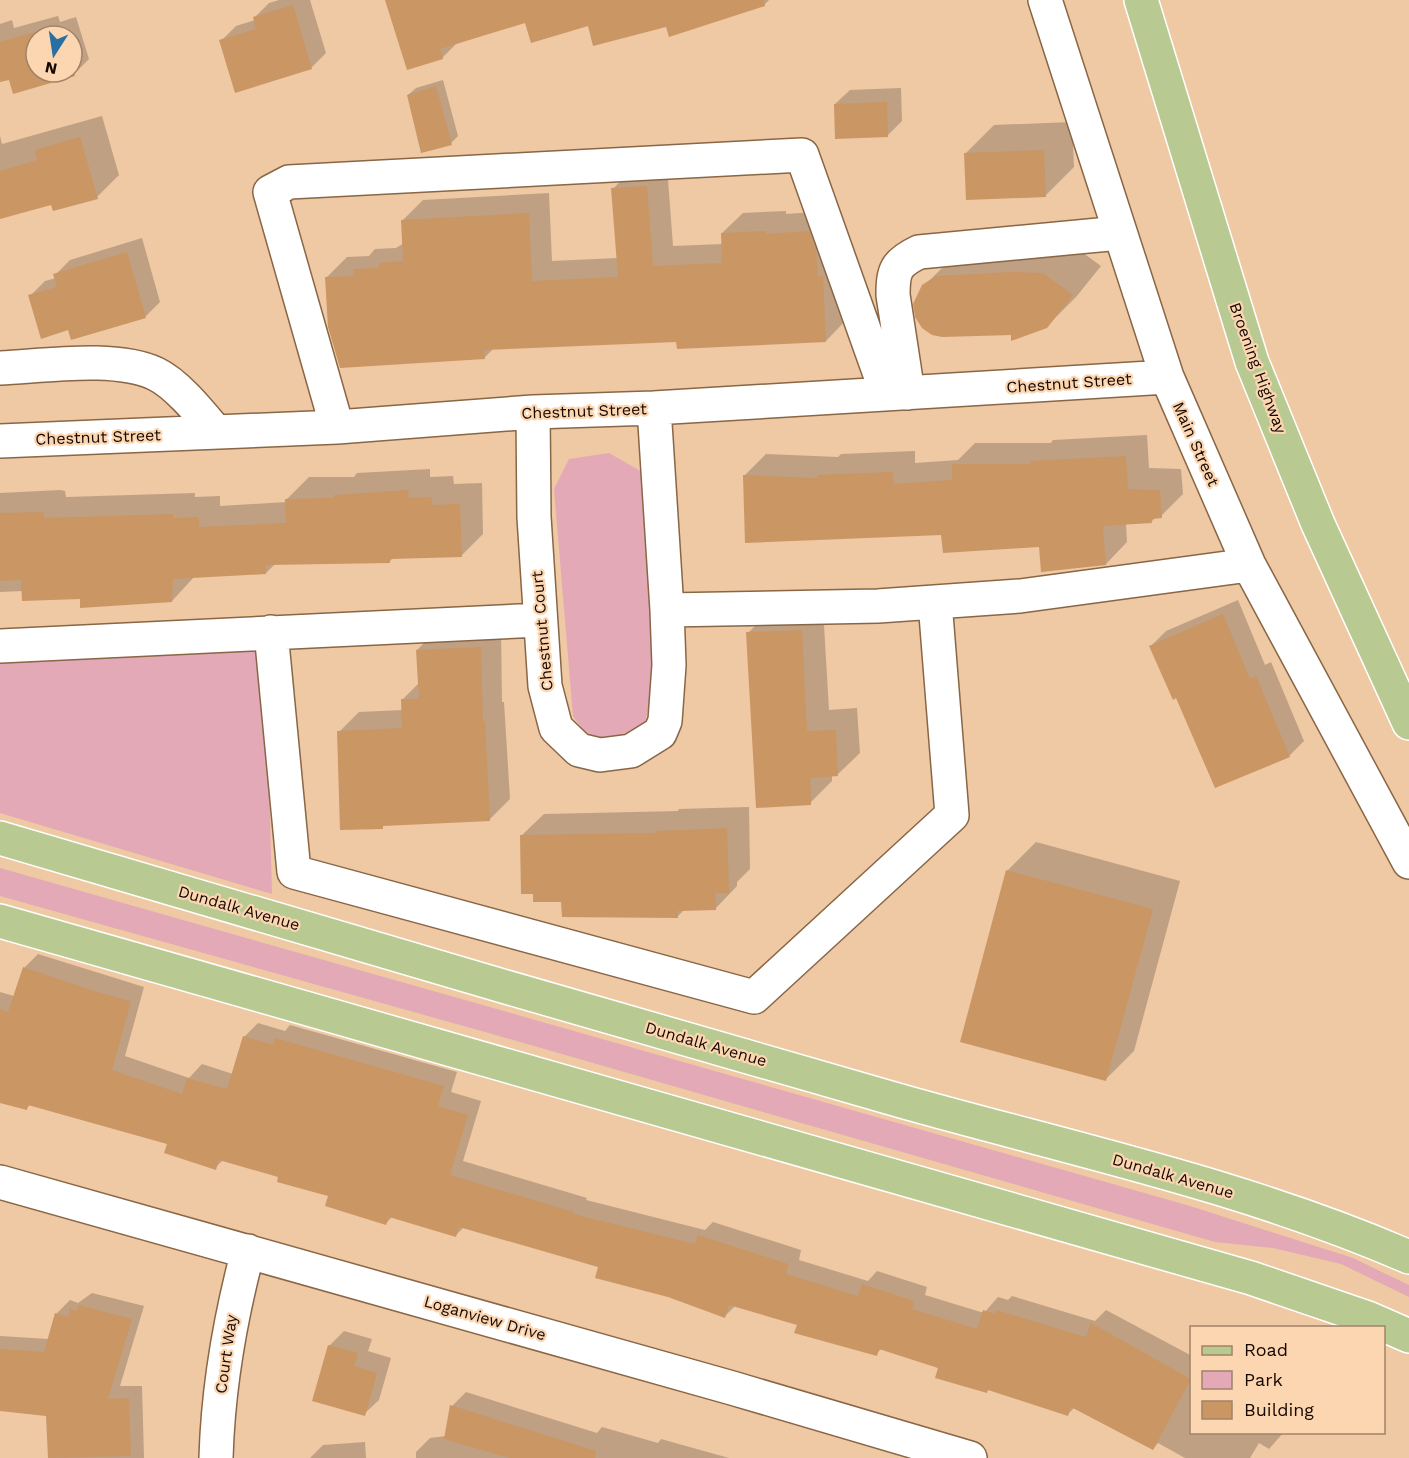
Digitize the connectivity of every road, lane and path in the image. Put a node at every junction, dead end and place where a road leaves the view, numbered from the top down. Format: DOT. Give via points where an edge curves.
graph roads {
  1 [pos="1045,0"];
  2 [pos="1141,0"];
  3 [pos="1120,233"];
  4 [pos="0,368"];
  5 [pos="1167,377"];
  6 [pos="897,394"];
  7 [pos="654,408"];
  8 [pos="533,412"];
  9 [pos="337,427"];
  10 [pos="216,432"];
  11 [pos="0,441"];
  12 [pos="1249,565"];
  13 [pos="935,602"];
  14 [pos="668,610"];
  15 [pos="540,620"];
  16 [pos="271,632"];
  17 [pos="0,646"];
  18 [pos="1409,723"];
  19 [pos="0,838"];
  20 [pos="1409,862"];
  21 [pos="0,921"];
  22 [pos="0,1182"];
  23 [pos="248,1251"];
  24 [pos="1409,1257"];
  25 [pos="1409,1336"];
  26 [pos="216,1458"];
  27 [pos="970,1458"];
  1 -- 3 [label="street, Main Street"];
  2 -- 18 [label="main road, Broening Highway" via="1252,362 1318,524"];
  3 -- 5 [label="street, Main Street"];
  3 -- 6 [label="street" via="919,252 904,259 893,279"];
  4 -- 10 [label="street" via="113,363 157,375 190,401"];
  5 -- 6 [label="street, Chestnut Street"];
  5 -- 12 [label="street, Main Street"];
  6 -- 7 [label="street, Chestnut Street"];
  6 -- 9 [label="street" via="802,155 289,182 270,192"];
  7 -- 8 [label="street, Chestnut Street"];
  7 -- 14 [label="street, Chestnut Court"];
  8 -- 9 [label="street, Chestnut Street"];
  8 -- 15 [label="street, Chestnut Court"];
  9 -- 10 [label="street, Chestnut Street"];
  10 -- 11 [label="street, Chestnut Street"];
  12 -- 13 [label="street" via="1020,596"];
  12 -- 20 [label="street, Main Street"];
  13 -- 14 [label="street"];
  13 -- 16 [label="street" via="952,815 754,997 294,872"];
  14 -- 15 [label="street, Chestnut Court" via="669,665 665,720 660,733 631,751 600,755 579,750 556,728 544,686"];
  15 -- 16 [label="street"];
  16 -- 17 [label="street"];
  19 -- 24 [label="main road, Dundalk Avenue" via="902,1101 1188,1178 1351,1232"];
  21 -- 25 [label="main road" via="1251,1278"];
  22 -- 23 [label="street, Loganview Drive"];
  23 -- 26 [label="street, Court Way" via="233,1308 217,1416"];
  23 -- 27 [label="street, Loganview Drive"];
}
